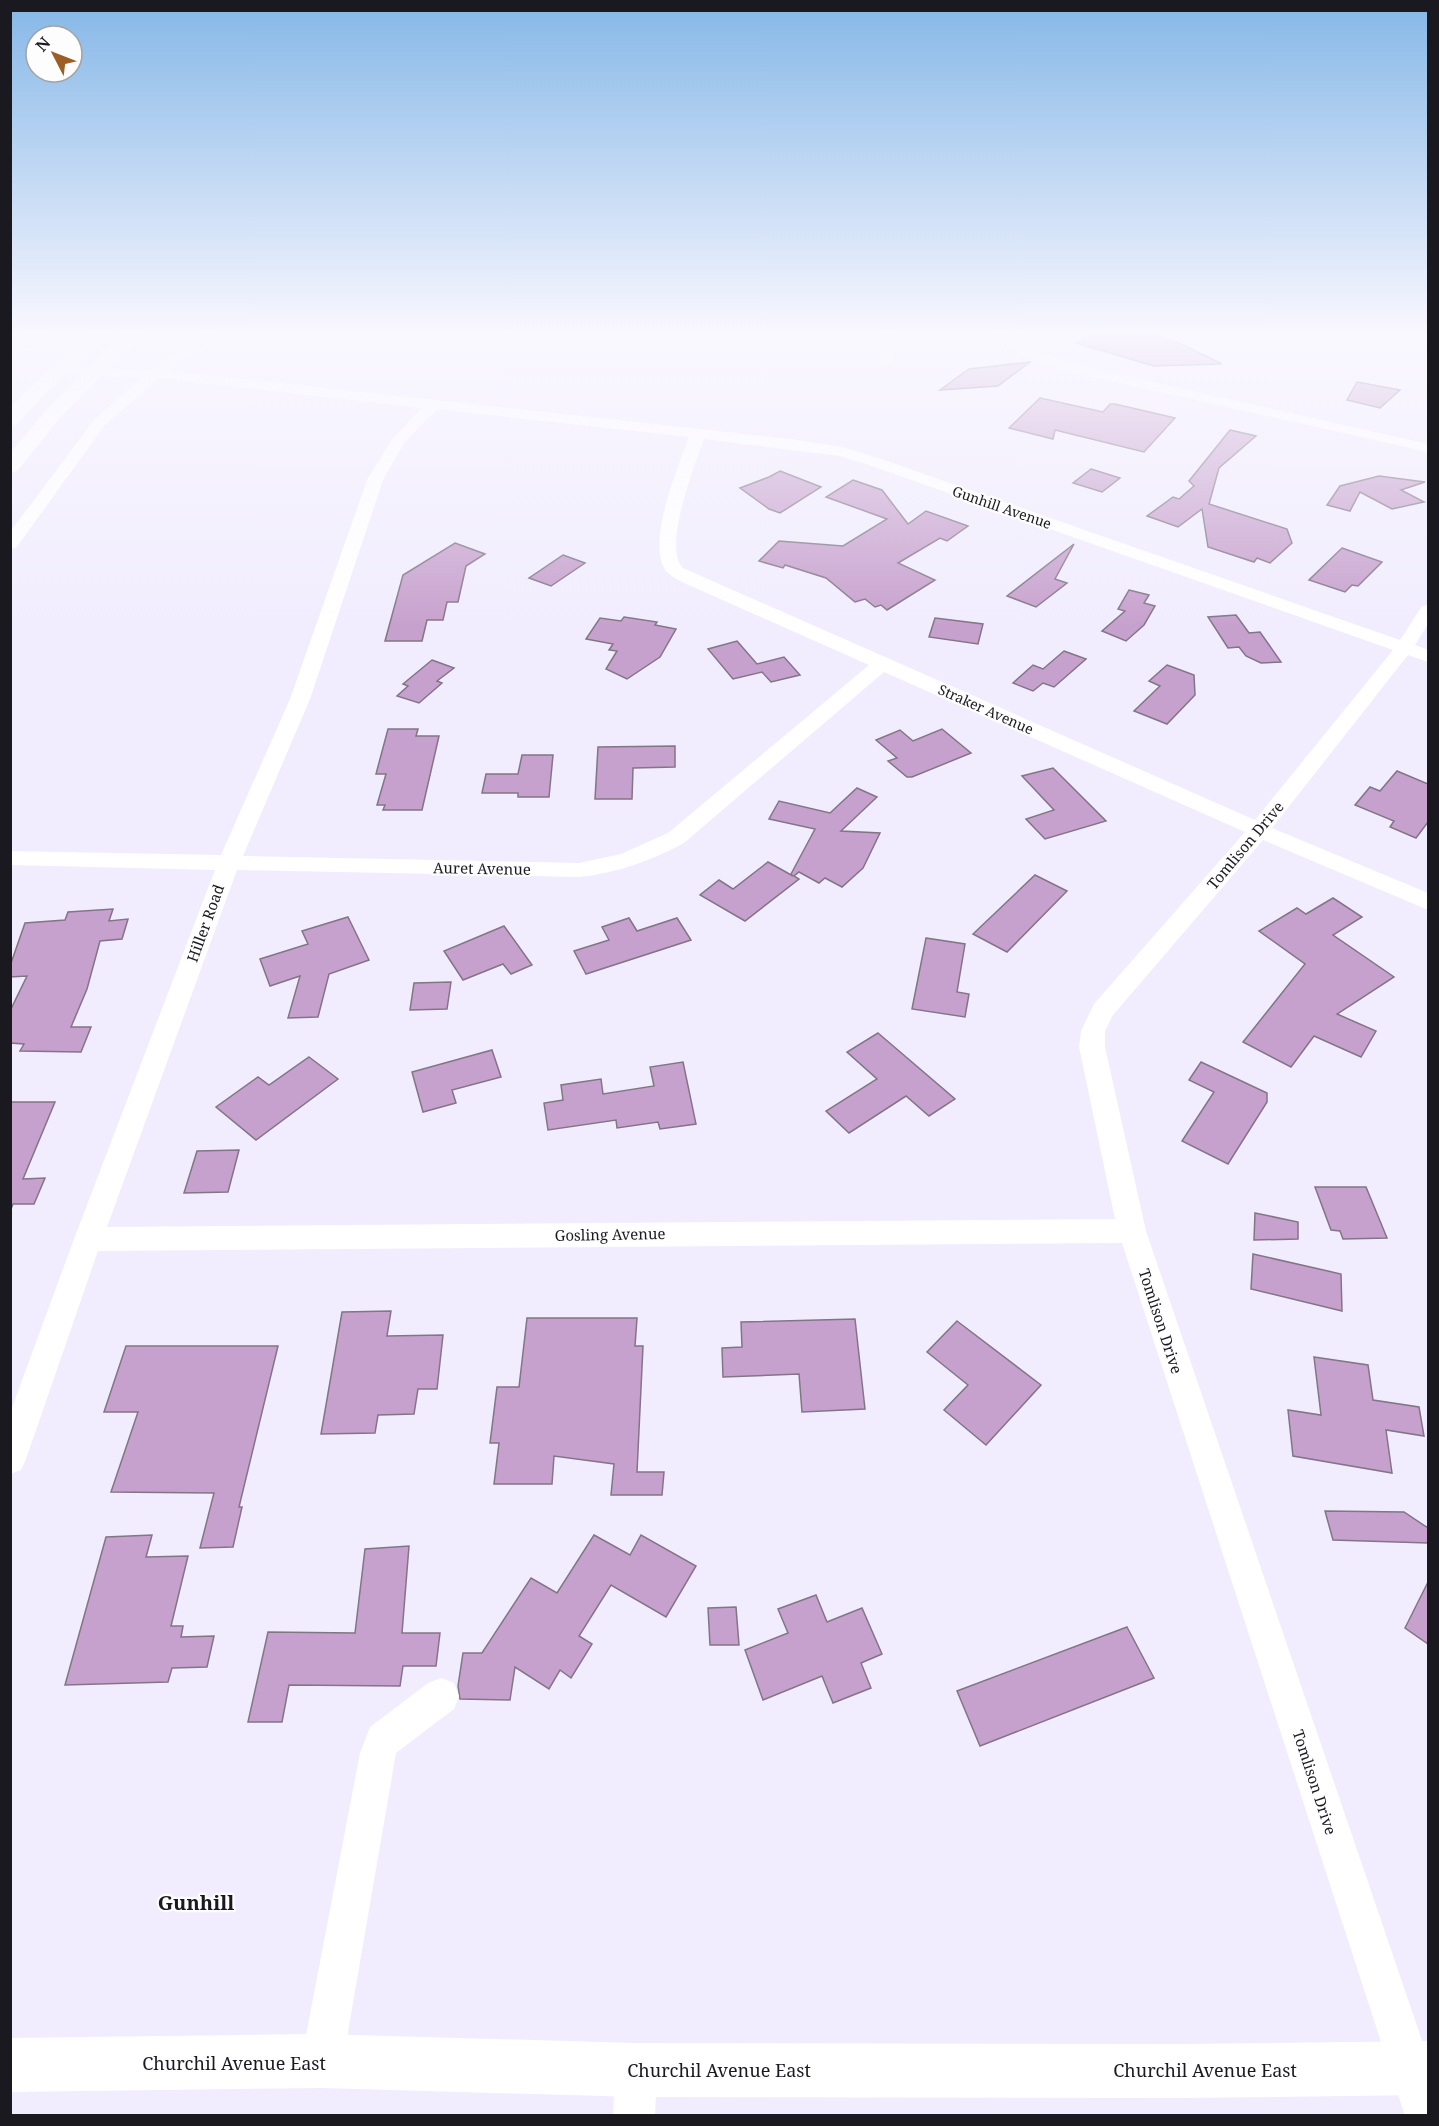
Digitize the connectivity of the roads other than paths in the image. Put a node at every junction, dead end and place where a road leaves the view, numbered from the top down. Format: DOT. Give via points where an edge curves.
graph roads {
  1 [pos="41,429"];
  2 [pos="95,429"];
  3 [pos="409,429"];
  4 [pos="654,429"];
  5 [pos="1343,429"];
  6 [pos="698,434"];
  7 [pos="1428,448"];
  8 [pos="10,467"];
  9 [pos="10,544"];
  10 [pos="1428,610"];
  11 [pos="1416,652"];
  12 [pos="883,663"];
  13 [pos="1259,830"];
  14 [pos="10,858"];
  15 [pos="228,864"];
  16 [pos="1428,902"];
  17 [pos="1132,1231"];
  18 [pos="88,1239"];
  19 [pos="10,1459"];
  20 [pos="441,1696"];
  21 [pos="322,2061"];
  22 [pos="10,2065"];
  23 [pos="1422,2084"];
  24 [pos="635,2093"];
  1 -- 8 [label="main road"];
  2 -- 9 [label="street"];
  3 -- 15 [label="street, Hiller Road" via="375,480 300,699"];
  4 -- 6 [label="street, Gunhill Avenue"];
  5 -- 7 [label="street"];
  6 -- 11 [label="street, Gunhill Avenue" via="817,448 875,462"];
  6 -- 12 [label="street, Straker Avenue" via="670,528 668,552 672,567 695,581"];
  10 -- 11 [label="street, Tomlison Drive"];
  11 -- 13 [label="street, Tomlison Drive"];
  12 -- 13 [label="street, Straker Avenue"];
  12 -- 15 [label="street, Auret Avenue" via="676,838 641,857 605,868 579,870"];
  13 -- 16 [label="street, Straker Avenue"];
  13 -- 17 [label="street, Tomlison Drive" via="1103,1010 1093,1031 1095,1063"];
  14 -- 15 [label="street, Auret Avenue"];
  15 -- 18 [label="street, Hiller Road"];
  17 -- 18 [label="street, Gosling Avenue"];
  17 -- 23 [label="street, Tomlison Drive"];
  18 -- 19 [label="street, Hiller Road"];
  20 -- 21 [label="street" via="383,1740 378,1754"];
  21 -- 22 [label="main road, Churchil Avenue East"];
  21 -- 24 [label="main road, Churchil Avenue East"];
  23 -- 24 [label="main road, Churchil Avenue East" via="1191,2071"];
}
